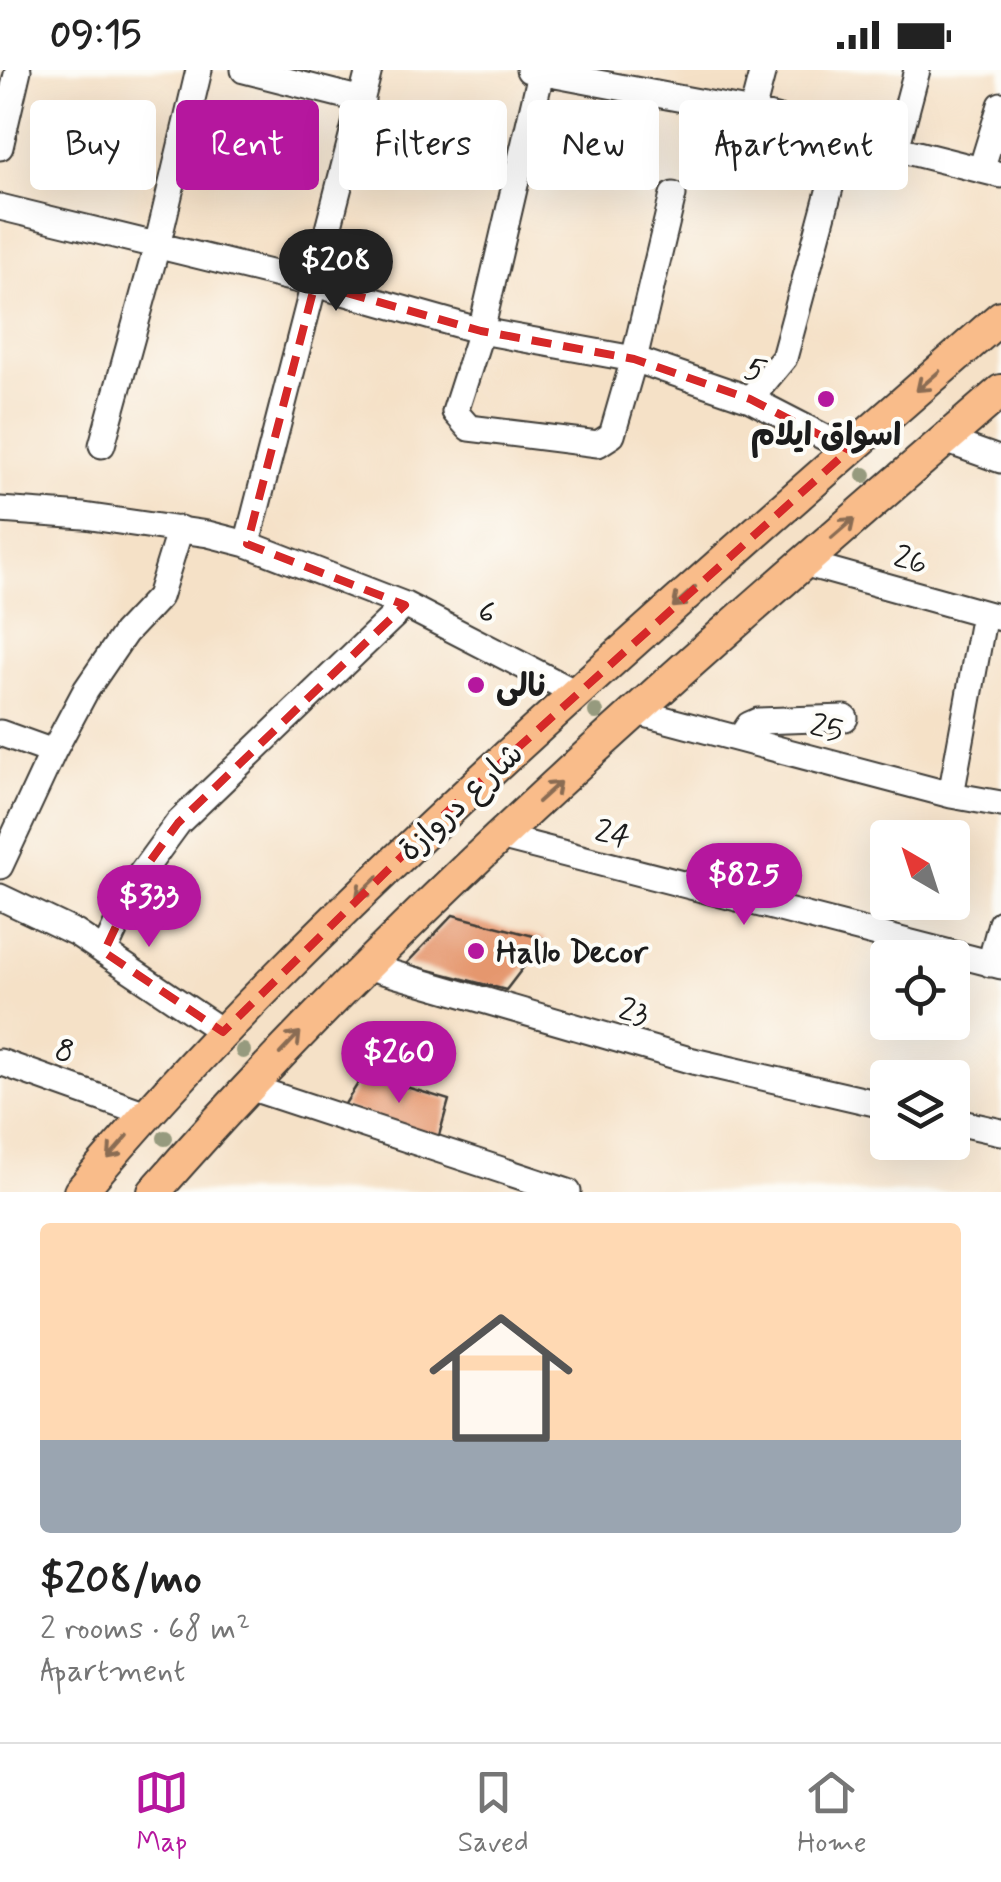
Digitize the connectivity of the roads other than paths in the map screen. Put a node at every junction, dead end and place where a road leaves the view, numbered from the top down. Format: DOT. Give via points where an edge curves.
graph roads {
  1 [pos="18,70"];
  2 [pos="198,70"];
  3 [pos="248,70"];
  4 [pos="370,70"];
  5 [pos="764,70"];
  6 [pos="917,70"];
  7 [pos="535,71"];
  8 [pos="583,75"];
  9 [pos="362,100"];
  10 [pos="697,100"];
  11 [pos="755,100"];
  12 [pos="908,104"];
  13 [pos="1001,105"];
  14 [pos="0,146"];
  15 [pos="908,152"];
  16 [pos="991,172"];
  17 [pos="339,190"];
  18 [pos="829,190"];
  19 [pos="673,195"];
  20 [pos="0,207"];
  21 [pos="156,246"];
  22 [pos="315,284"];
  23 [pos="999,323"];
  24 [pos="482,331"];
  25 [pos="634,359"];
  26 [pos="1001,391"];
  27 [pos="750,400"];
  28 [pos="944,440"];
  29 [pos="102,445"];
  30 [pos="849,450"];
  31 [pos="1001,460"];
  32 [pos="0,510"];
  33 [pos="180,530"];
  34 [pos="246,544"];
  35 [pos="803,563"];
  36 [pos="405,605"];
  37 [pos="993,616"];
  38 [pos="576,693"];
  39 [pos="636,712"];
  40 [pos="844,718"];
  41 [pos="0,733"];
  42 [pos="740,737"];
  43 [pos="53,752"];
  44 [pos="951,794"];
  45 [pos="1001,804"];
  46 [pos="500,837"];
  47 [pos="0,866"];
  48 [pos="0,897"];
  49 [pos="1001,923"];
  50 [pos="104,952"];
  51 [pos="996,965"];
  52 [pos="366,966"];
  53 [pos="223,1032"];
  54 [pos="0,1062"];
  55 [pos="249,1087"];
  56 [pos="870,1102"];
  57 [pos="146,1114"];
  58 [pos="970,1125"];
  59 [pos="1001,1132"];
  60 [pos="80,1192"];
  61 [pos="154,1192"];
  62 [pos="568,1192"];
  1 -- 14 [label="street"];
  2 -- 21 [label="street"];
  3 -- 9 [label="street"];
  4 -- 9 [label="street"];
  5 -- 11 [label="street"];
  6 -- 12 [label="street"];
  7 -- 8 [label="street"];
  7 -- 24 [label="street"];
  8 -- 10 [label="street"];
  13 -- 16 [label="street"];
  15 -- 16 [label="street"];
  17 -- 22 [label="street"];
  18 -- 27 [label="street" via="784,358"];
  19 -- 25 [label="street"];
  20 -- 21 [label="street, 5"];
  21 -- 22 [label="street, 5"];
  21 -- 29 [label="street"];
  22 -- 24 [label="street, 5"];
  22 -- 34 [label="street"];
  23 -- 30 [label="main road, شارع دروازة, one-way"];
  24 -- 25 [label="street, 5"];
  24 -- 25 [label="street" via="455,412 469,428 598,444 612,436"];
  25 -- 27 [label="street, 5"];
  26 -- 28 [label="main road, شارع دروازة"];
  27 -- 30 [label="street, 5"];
  28 -- 31 [label="street"];
  35 -- 28 [label="main road, شارع دروازة, one-way"];
  30 -- 38 [label="main road, شارع دروازة, one-way"];
  32 -- 33 [label="street, 6"];
  33 -- 34 [label="street, 6"];
  33 -- 43 [label="street" via="159,597 86,690"];
  34 -- 36 [label="street, 6"];
  35 -- 37 [label="street, 26"];
  35 -- 39 [label="main road, شارع دروازة"];
  36 -- 38 [label="street, 6"];
  36 -- 50 [label="street" via="178,823 140,874"];
  37 -- 44 [label="street"];
  38 -- 53 [label="main road, شارع دروازة, one-way"];
  39 -- 42 [label="street, 25"];
  46 -- 39 [label="main road, شارع دروازة, one-way"];
  40 -- 42 [label="street" via="758,721"];
  41 -- 43 [label="street"];
  42 -- 44 [label="street, 25"];
  43 -- 47 [label="street"];
  44 -- 45 [label="street, 25"];
  46 -- 51 [label="street, 24"];
  46 -- 52 [label="main road, شارع دروازة"];
  48 -- 50 [label="street"];
  49 -- 51 [label="street"];
  50 -- 53 [label="street"];
  55 -- 52 [label="main road, شارع دروازة, one-way"];
  52 -- 56 [label="street, 23" via="692,1062"];
  53 -- 57 [label="main road, شارع دروازة"];
  54 -- 57 [label="street, 8"];
  55 -- 61 [label="main road, شارع دروازة"];
  55 -- 62 [label="street"];
  57 -- 60 [label="main road, شارع دروازة, one-way"];
  58 -- 59 [label="street"];
}
